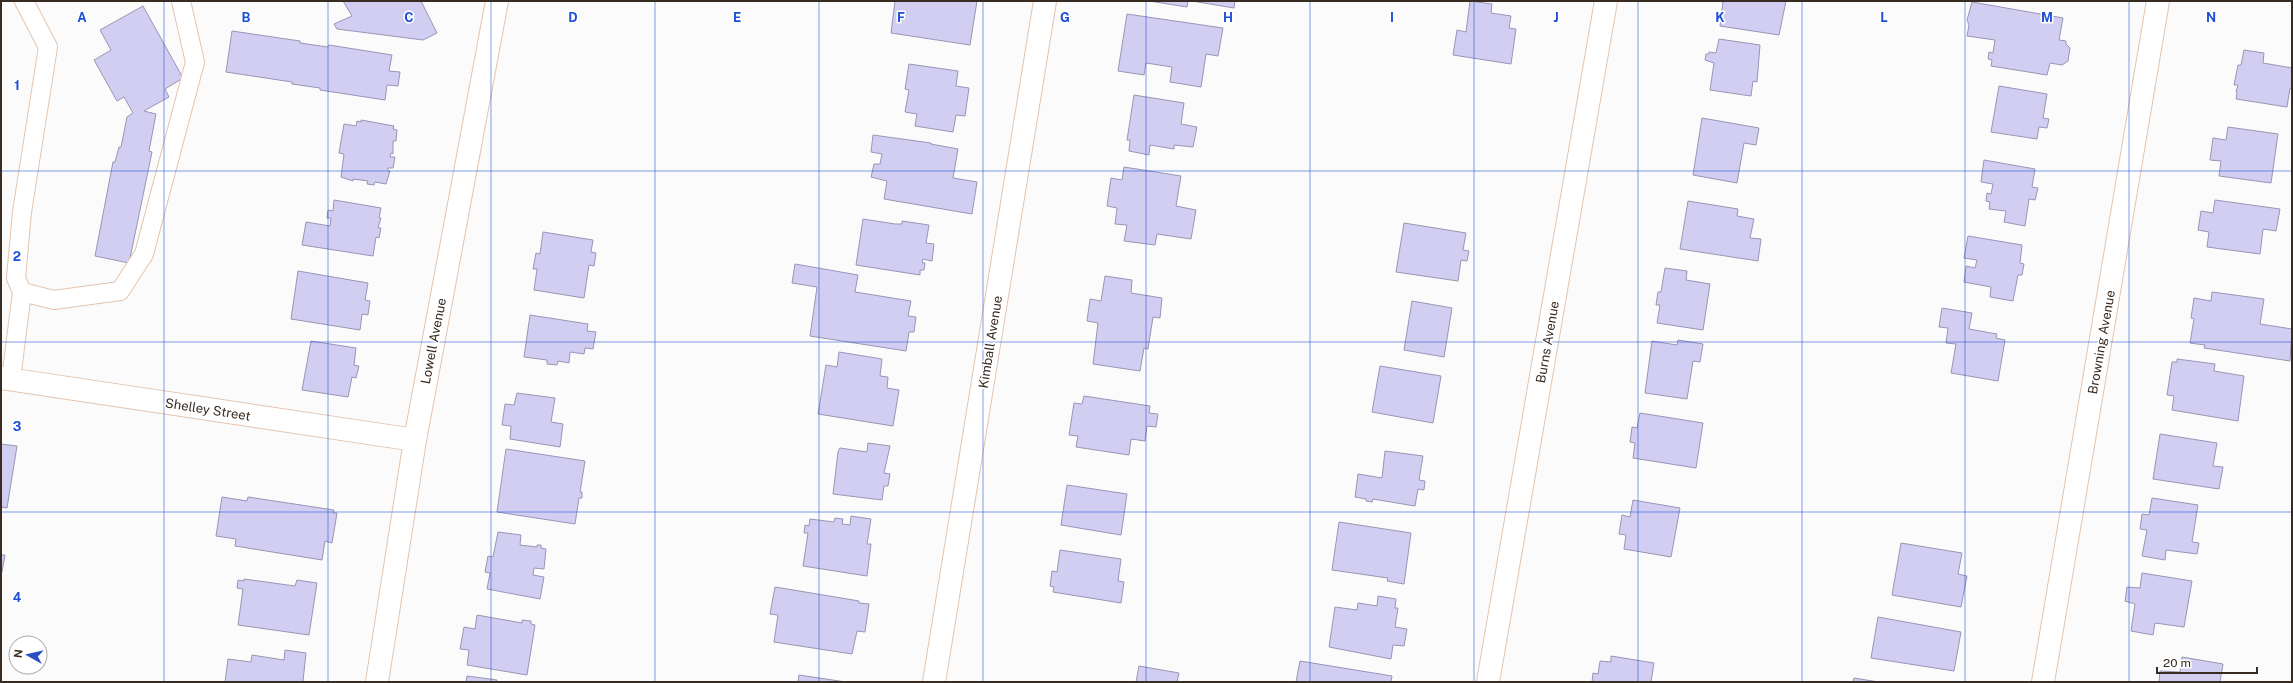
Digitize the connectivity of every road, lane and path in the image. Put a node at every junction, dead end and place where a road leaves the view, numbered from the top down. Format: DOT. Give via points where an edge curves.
graph roads {
  1 [pos="24,1"];
  2 [pos="181,1"];
  3 [pos="497,1"];
  4 [pos="1045,1"];
  5 [pos="1606,1"];
  6 [pos="2158,1"];
  7 [pos="22,292"];
  8 [pos="6,378"];
  9 [pos="415,440"];
  10 [pos="377,682"];
  11 [pos="934,682"];
  12 [pos="1488,682"];
  13 [pos="2043,682"];
  1 -- 7 [label="lane" via="48,48 22,212 16,278"];
  2 -- 7 [label="lane" via="195,62 144,254 120,291 54,300"];
  3 -- 9 [label="street, Lowell Avenue"];
  4 -- 11 [label="street, Kimball Avenue"];
  5 -- 12 [label="street, Burns Avenue"];
  6 -- 13 [label="street, Browning Avenue"];
  7 -- 8 [label="lane"];
  8 -- 9 [label="street, Shelley Street"];
  9 -- 10 [label="street, Lowell Avenue"];
}
